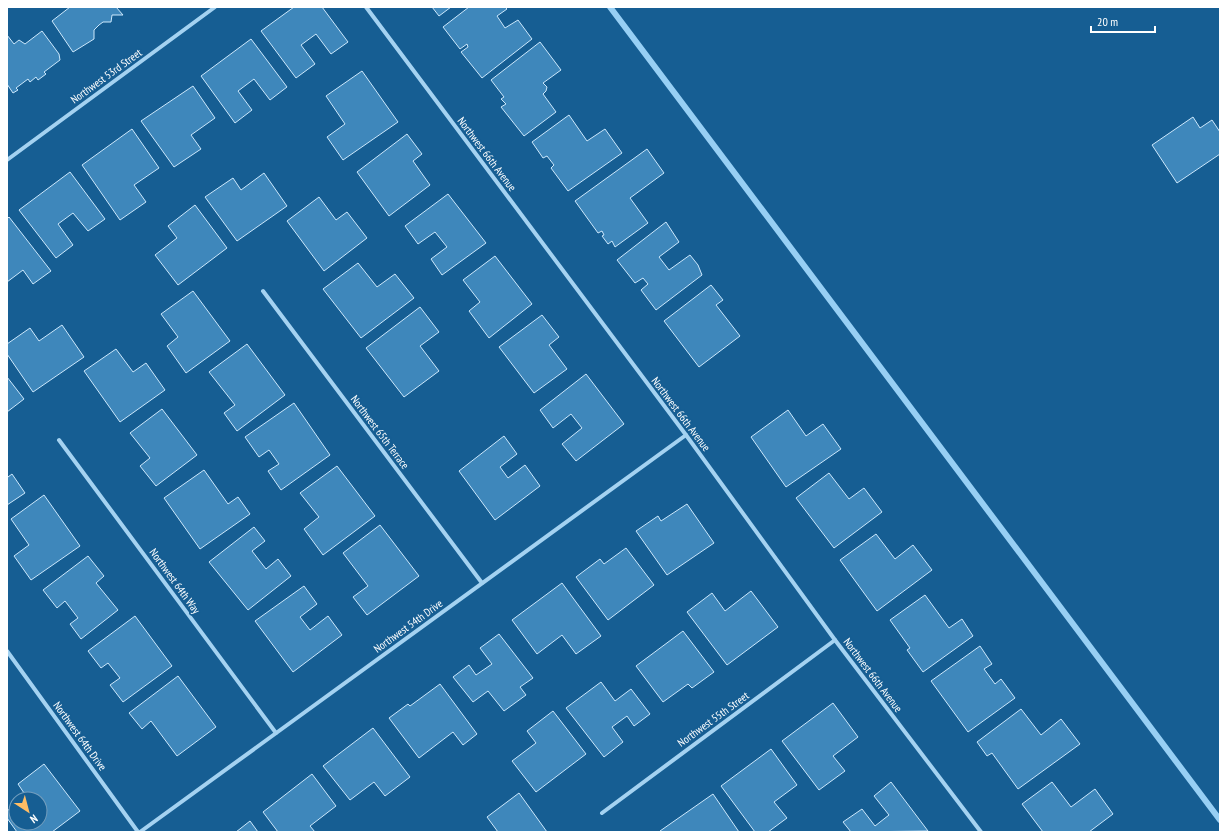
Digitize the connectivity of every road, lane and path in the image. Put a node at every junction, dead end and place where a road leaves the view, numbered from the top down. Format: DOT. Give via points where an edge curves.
graph roads {
  1 [pos="215,7"];
  2 [pos="366,7"];
  3 [pos="7,160"];
  4 [pos="263,291"];
  5 [pos="686,435"];
  6 [pos="59,440"];
  7 [pos="482,584"];
  8 [pos="835,640"];
  9 [pos="7,651"];
  10 [pos="276,733"];
  11 [pos="602,813"];
  12 [pos="139,832"];
  13 [pos="981,832"];
  1 -- 3 [label="street, Northwest 53rd Street"];
  2 -- 5 [label="street, Northwest 66th Avenue"];
  4 -- 7 [label="street, Northwest 65th Terrace"];
  5 -- 7 [label="street, Northwest 54th Drive"];
  5 -- 8 [label="street, Northwest 66th Avenue"];
  6 -- 10 [label="street, Northwest 64th Way"];
  7 -- 10 [label="street, Northwest 54th Drive"];
  8 -- 11 [label="street, Northwest 55th Street"];
  8 -- 13 [label="street, Northwest 66th Avenue"];
  9 -- 12 [label="street, Northwest 64th Drive"];
  10 -- 12 [label="street, Northwest 54th Drive"];
}
